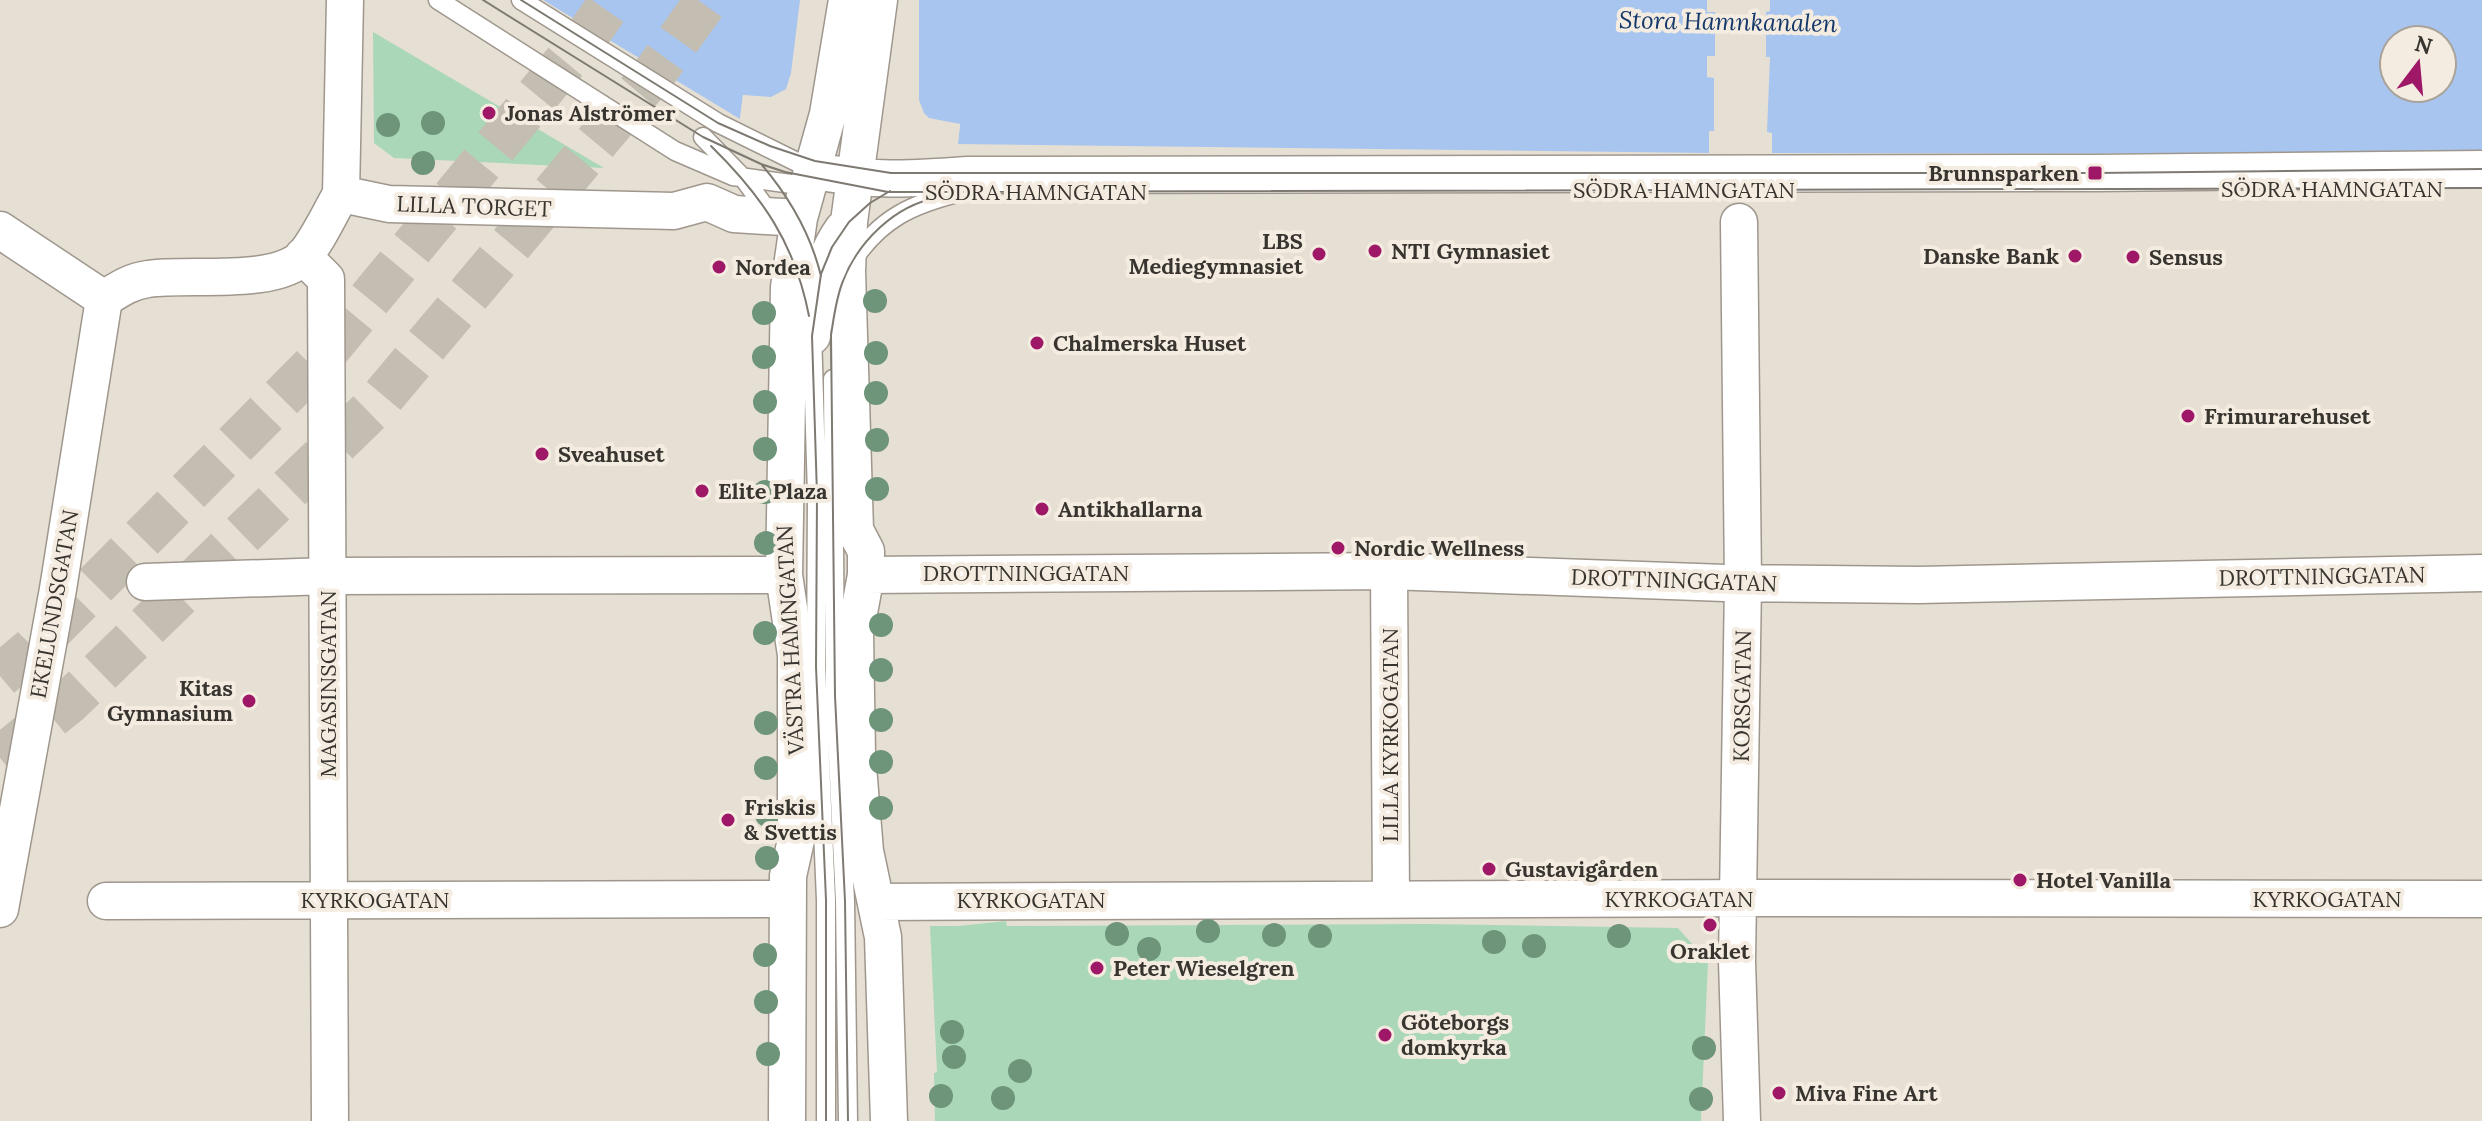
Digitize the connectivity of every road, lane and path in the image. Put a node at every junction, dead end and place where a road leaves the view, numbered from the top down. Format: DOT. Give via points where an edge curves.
graph roads {
  1 [pos="345,0"];
  2 [pos="438,0"];
  3 [pos="521,0"];
  4 [pos="847,0"];
  5 [pos="879,0"];
  6 [pos="703,137"];
  7 [pos="2482,169"];
  8 [pos="744,179"];
  9 [pos="2482,188"];
  10 [pos="961,192"];
  11 [pos="341,194"];
  12 [pos="860,195"];
  13 [pos="798,198"];
  14 [pos="1739,222"];
  15 [pos="0,230"];
  16 [pos="303,256"];
  17 [pos="792,258"];
  18 [pos="847,271"];
  19 [pos="104,299"];
  20 [pos="812,336"];
  21 [pos="1389,571"];
  22 [pos="2482,573"];
  23 [pos="784,575"];
  24 [pos="866,575"];
  25 [pos="328,576"];
  26 [pos="145,582"];
  27 [pos="1743,583"];
  28 [pos="788,899"];
  29 [pos="1391,899"];
  30 [pos="1740,899"];
  31 [pos="2482,899"];
  32 [pos="106,901"];
  33 [pos="329,901"];
  34 [pos="876,902"];
  35 [pos="0,909"];
  36 [pos="330,1121"];
  37 [pos="787,1121"];
  38 [pos="826,1121"];
  39 [pos="848,1121"];
  40 [pos="889,1121"];
  41 [pos="1742,1121"];
  1 -- 11 [label="street"];
  2 -- 8 [label="lane, SÖDRA HAMNGATAN" via="675,151"];
  3 -- 13 [label="lane, SÖDRA HAMNGATAN" via="718,123"];
  4 -- 13 [label="street, VÄSTRA HAMNGATAN" via="828,114"];
  5 -- 12 [label="street"];
  6 -- 8 [label="lane"];
  7 -- 12 [label="street, SÖDRA HAMNGATAN" via="968,175 925,178"];
  8 -- 13 [label="lane, SÖDRA HAMNGATAN"];
  8 -- 13 [label="lane"];
  9 -- 10 [label="street, SÖDRA HAMNGATAN"];
  10 -- 12 [label="street, SÖDRA HAMNGATAN"];
  10 -- 18 [label="lane" via="911,207 881,226"];
  11 -- 13 [label="street, LILLA TORGET" via="389,204 626,210 674,211 707,202 734,214"];
  11 -- 16 [label="street"];
  12 -- 13 [label="street, SÖDRA HAMNGATAN"];
  12 -- 18 [label="street"];
  12 -- 20 [label="street" via="821,274"];
  13 -- 17 [label="street, VÄSTRA HAMNGATAN"];
  14 -- 27 [label="street, KORSGATAN"];
  15 -- 19 [label="street"];
  16 -- 19 [label="street" via="287,269 267,274 147,279"];
  16 -- 25 [label="street, MAGASINSGATAN" via="326,279"];
  17 -- 20 [label="lane"];
  17 -- 23 [label="street, VÄSTRA HAMNGATAN"];
  18 -- 24 [label="street" via="855,530 866,551"];
  18 -- 39 [label="lane" via="831,335"];
  19 -- 35 [label="street, EKELUNDSGATAN"];
  20 -- 38 [label="lane" via="816,667 826,888"];
  21 -- 24 [label="street, DROTTNINGGATAN"];
  21 -- 27 [label="street, DROTTNINGGATAN"];
  21 -- 29 [label="street, LILLA KYRKOGATAN"];
  22 -- 27 [label="street, DROTTNINGGATAN" via="1919,585"];
  23 -- 25 [label="street"];
  23 -- 28 [label="street, VÄSTRA HAMNGATAN" via="796,655 796,840"];
  24 -- 34 [label="street" via="855,634 857,755 865,851"];
  25 -- 26 [label="street"];
  25 -- 33 [label="street, MAGASINSGATAN"];
  27 -- 30 [label="street, KORSGATAN"];
  28 -- 33 [label="street, KYRKOGATAN"];
  28 -- 37 [label="street, VÄSTRA HAMNGATAN"];
  29 -- 30 [label="street, KYRKOGATAN"];
  29 -- 34 [label="street, KYRKOGATAN"];
  30 -- 31 [label="street, KYRKOGATAN"];
  30 -- 41 [label="street, KORSGATAN"];
  32 -- 33 [label="street, KYRKOGATAN"];
  33 -- 36 [label="street, MAGASINSGATAN"];
  34 -- 40 [label="street" via="883,937"];
}
